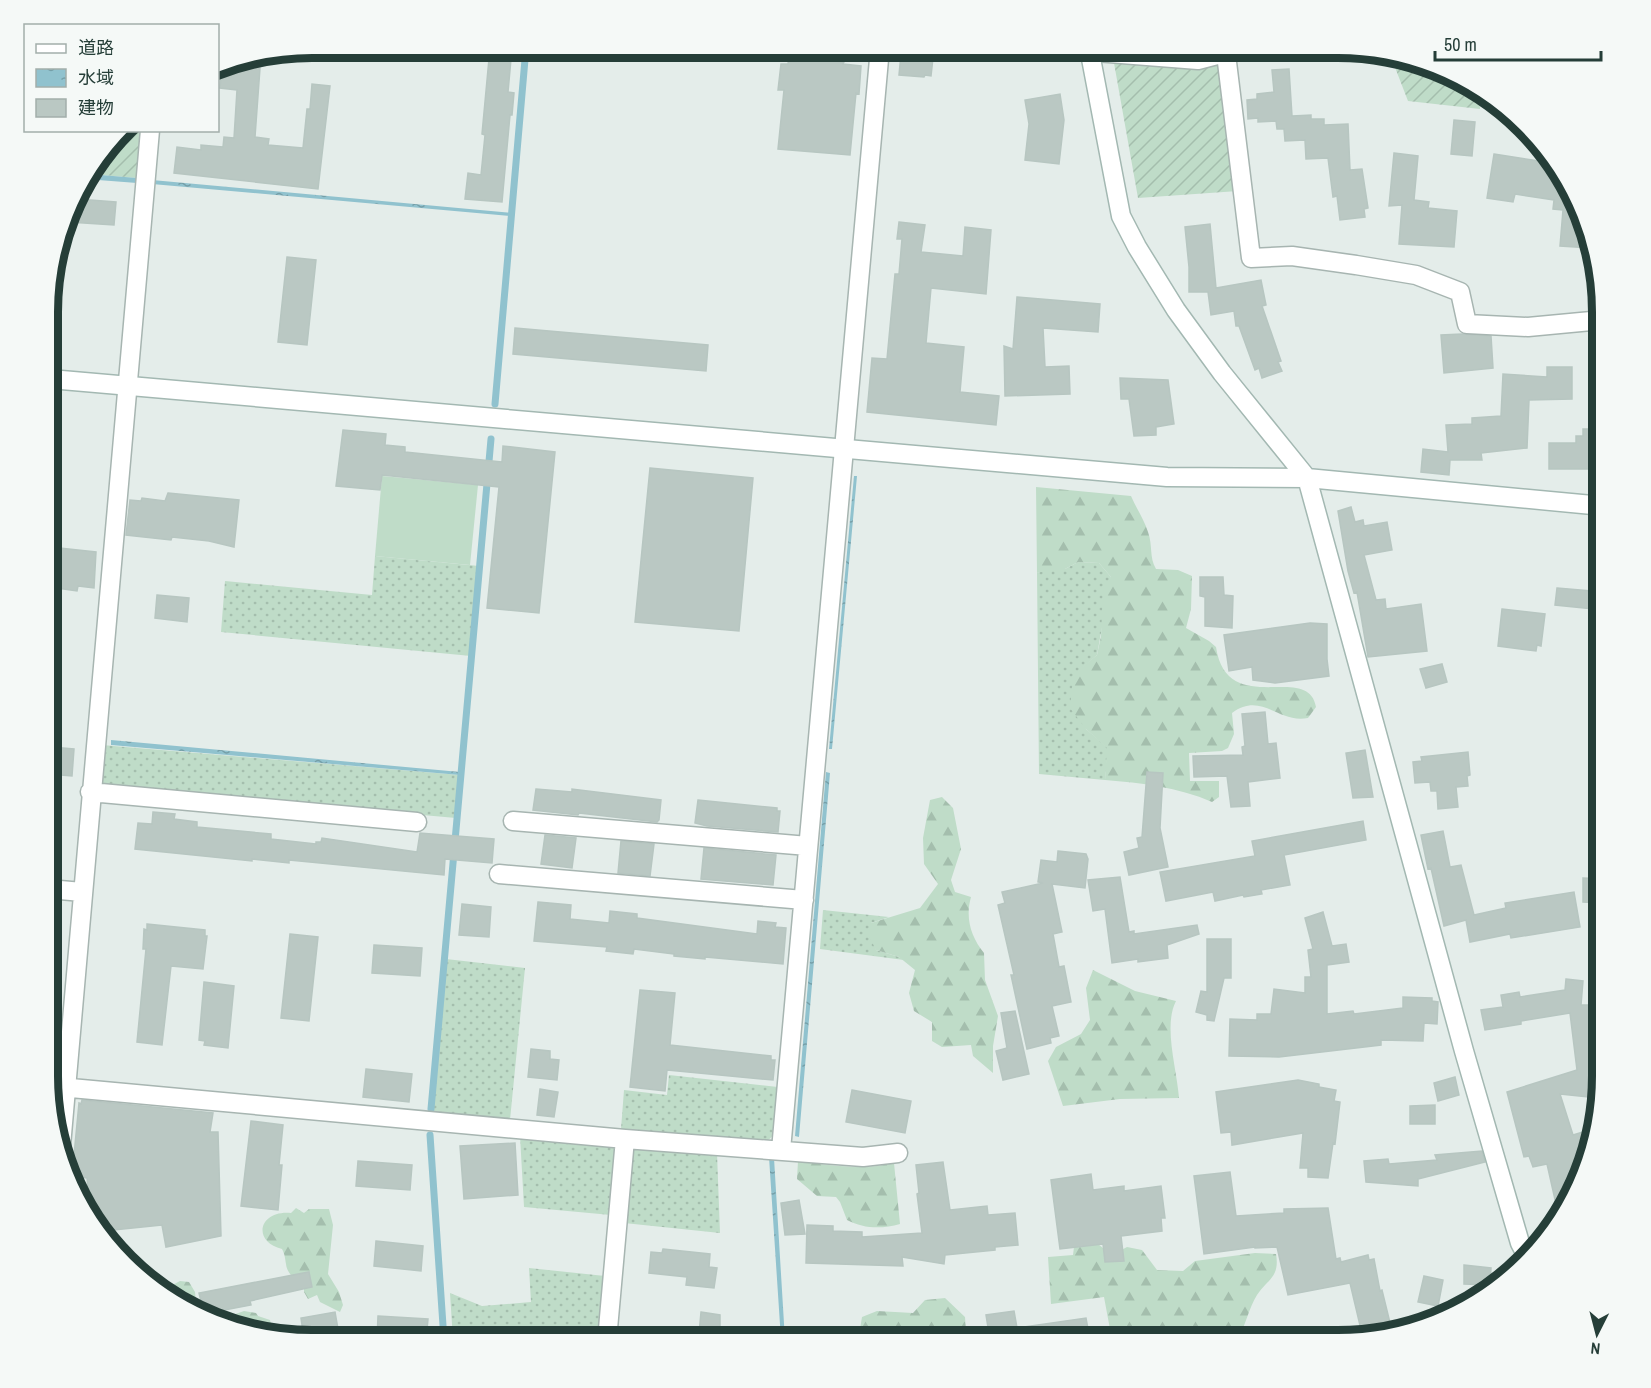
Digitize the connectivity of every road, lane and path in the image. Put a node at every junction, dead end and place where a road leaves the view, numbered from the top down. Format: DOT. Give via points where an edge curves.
graph roads {
  1 [pos="879,58"];
  2 [pos="1091,58"];
  3 [pos="1174,58"];
  4 [pos="1207,58"];
  5 [pos="1226,58"];
  6 [pos="150,132"];
  7 [pos="1592,321"];
  8 [pos="58,380"];
  9 [pos="128,386"];
  10 [pos="845,449"];
  11 [pos="1306,478"];
  12 [pos="1592,505"];
  13 [pos="90,792"];
  14 [pos="513,820"];
  15 [pos="417,822"];
  16 [pos="808,846"];
  17 [pos="499,874"];
  18 [pos="58,890"];
  19 [pos="82,892"];
  20 [pos="804,900"];
  21 [pos="58,1077"];
  22 [pos="59,1086"];
  23 [pos="625,1139"];
  24 [pos="781,1150"];
  25 [pos="898,1153"];
  26 [pos="1523,1249"];
  27 [pos="608,1330"];
  1 -- 10 [label="street"];
  2 -- 11 [label="street" via="1121,216 1176,310"];
  3 -- 4 [label="street"];
  5 -- 7 [label="street" via="1251,258 1292,256 1416,275 1460,292 1467,324 1528,327"];
  6 -- 9 [label="street"];
  8 -- 9 [label="street"];
  9 -- 10 [label="street"];
  9 -- 13 [label="street"];
  10 -- 11 [label="street" via="1167,477"];
  10 -- 16 [label="street"];
  11 -- 12 [label="street"];
  11 -- 26 [label="street" via="1464,1051"];
  13 -- 15 [label="street"];
  13 -- 19 [label="street"];
  14 -- 16 [label="street"];
  16 -- 20 [label="street"];
  17 -- 20 [label="street"];
  18 -- 19 [label="street"];
  19 -- 21 [label="street"];
  20 -- 24 [label="street"];
  22 -- 23 [label="street"];
  23 -- 24 [label="street"];
  23 -- 27 [label="street"];
  24 -- 25 [label="street" via="863,1157"];
}
